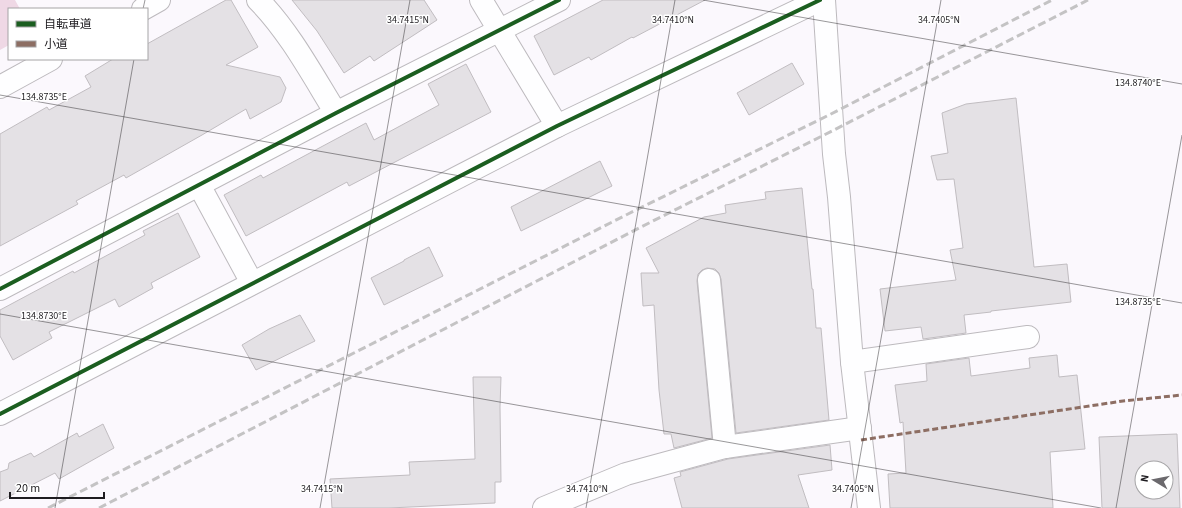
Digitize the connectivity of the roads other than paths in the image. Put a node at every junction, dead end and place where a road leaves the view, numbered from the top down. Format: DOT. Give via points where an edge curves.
graph roads {
  1 [pos="159,0"];
  2 [pos="258,0"];
  3 [pos="481,0"];
  4 [pos="559,0"];
  5 [pos="820,0"];
  6 [pos="824,0"];
  7 [pos="145,8"];
  8 [pos="500,31"];
  9 [pos="49,60"];
  10 [pos="0,87"];
  11 [pos="336,113"];
  12 [pos="557,126"];
  13 [pos="198,185"];
  14 [pos="709,280"];
  15 [pos="252,283"];
  16 [pos="0,289"];
  17 [pos="1028,337"];
  18 [pos="852,362"];
  19 [pos="0,414"];
  20 [pos="860,428"];
  21 [pos="725,447"];
  22 [pos="544,508"];
  23 [pos="869,508"];
  1 -- 7 [label="street"];
  2 -- 11 [label="street" via="295,47"];
  3 -- 8 [label="street"];
  4 -- 8 [label="street"];
  5 -- 12 [label="street"];
  6 -- 18 [label="street" via="833,147"];
  8 -- 11 [label="street"];
  8 -- 12 [label="street"];
  9 -- 10 [label="street"];
  11 -- 13 [label="street"];
  12 -- 15 [label="street"];
  13 -- 15 [label="street"];
  13 -- 16 [label="street"];
  14 -- 21 [label="street"];
  15 -- 19 [label="street"];
  17 -- 18 [label="street"];
  18 -- 20 [label="street"];
  20 -- 21 [label="street"];
  20 -- 23 [label="street"];
  21 -- 22 [label="street" via="626,474"];
}
